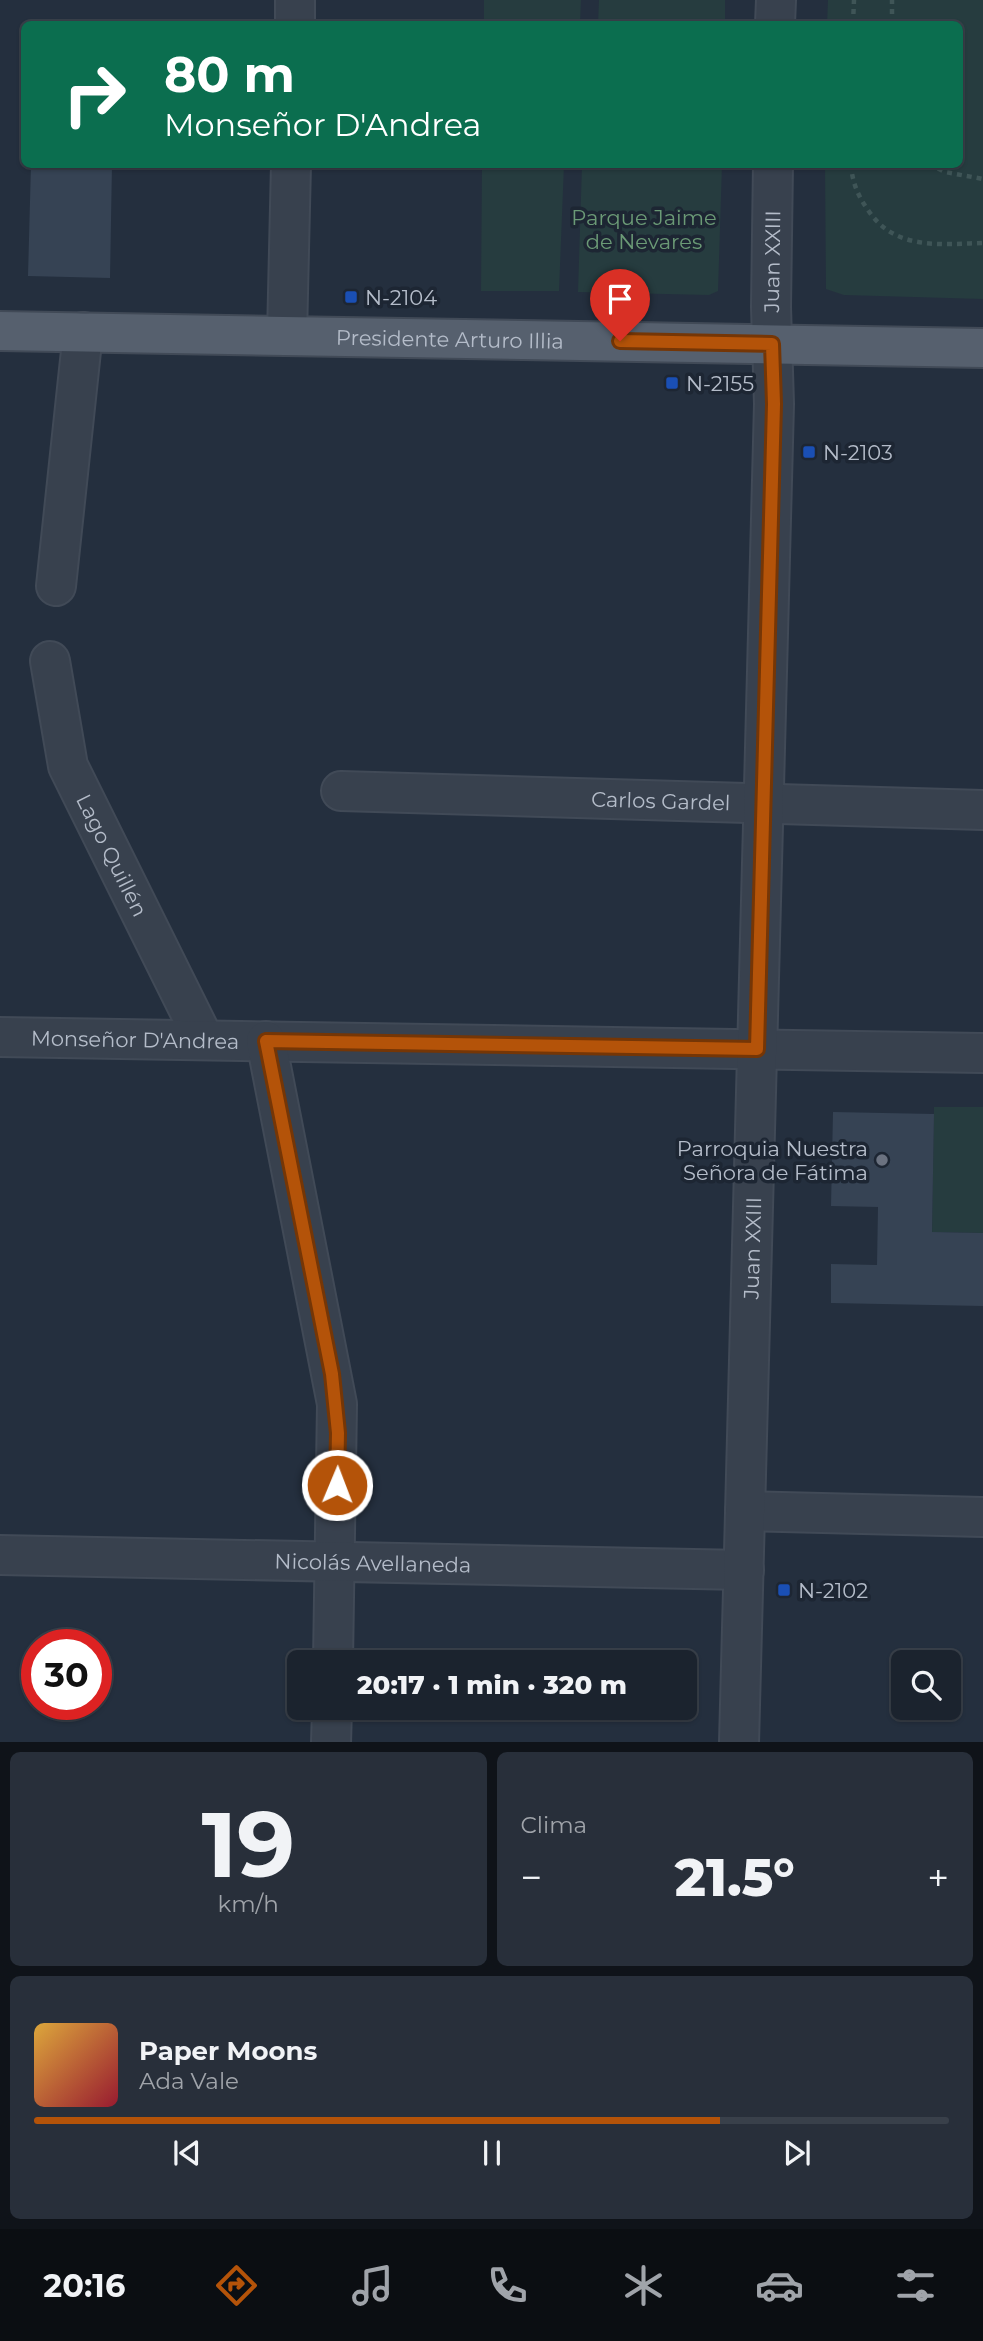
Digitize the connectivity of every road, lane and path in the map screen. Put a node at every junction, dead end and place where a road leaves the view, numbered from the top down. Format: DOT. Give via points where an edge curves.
graph roads {
  1 [pos="295,0"];
  2 [pos="776,0"];
  3 [pos="854,0"];
  4 [pos="892,0"];
  5 [pos="295,21"];
  6 [pos="775,21"];
  7 [pos="853,21"];
  8 [pos="891,21"];
  9 [pos="291,168"];
  10 [pos="773,168"];
  11 [pos="852,168"];
  12 [pos="937,168"];
  13 [pos="983,179"];
  14 [pos="983,243"];
  15 [pos="0,331"];
  16 [pos="83,332"];
  17 [pos="287,336"];
  18 [pos="772,344"];
  19 [pos="983,348"];
  20 [pos="56,586"];
  21 [pos="50,661"];
  22 [pos="341,791"];
  23 [pos="764,803"];
  24 [pos="983,810"];
  25 [pos="0,1037"];
  26 [pos="204,1040"];
  27 [pos="266,1041"];
  28 [pos="757,1049"];
  29 [pos="983,1053"];
  30 [pos="745,1511"];
  31 [pos="983,1517"];
  32 [pos="0,1555"];
  33 [pos="336,1562"];
  34 [pos="744,1570"];
  35 [pos="333,1650"];
  36 [pos="332,1720"];
  37 [pos="331,1742"];
  38 [pos="739,1742"];
  1 -- 5 [label="street"];
  2 -- 6 [label="street"];
  3 -- 7 [label="path"];
  4 -- 8 [label="path"];
  9 -- 17 [label="street"];
  10 -- 18 [label="street, Juan XXIII"];
  11 -- 14 [label="path" via="861,201 890,233 926,244"];
  12 -- 13 [label="path"];
  15 -- 16 [label="main road, Presidente Arturo Illia"];
  16 -- 17 [label="main road, Presidente Arturo Illia"];
  16 -- 20 [label="street"];
  17 -- 18 [label="main road, Presidente Arturo Illia"];
  18 -- 19 [label="main road, Presidente Arturo Illia"];
  18 -- 23 [label="street, Juan XXIII"];
  21 -- 26 [label="street, Lago Quillén" via="68,766"];
  22 -- 23 [label="street, Carlos Gardel"];
  23 -- 24 [label="street, Carlos Gardel"];
  23 -- 28 [label="street, Juan XXIII"];
  25 -- 26 [label="street, Monseñor D'Andrea"];
  26 -- 27 [label="street, Monseñor D'Andrea"];
  27 -- 28 [label="street, Monseñor D'Andrea"];
  27 -- 33 [label="street" via="334,1384"];
  28 -- 29 [label="street, Monseñor D'Andrea"];
  28 -- 30 [label="street, Juan XXIII"];
  30 -- 31 [label="street"];
  30 -- 34 [label="street, Juan XXIII"];
  32 -- 33 [label="street, Nicolás Avellaneda"];
  33 -- 34 [label="street, Nicolás Avellaneda"];
  33 -- 35 [label="street"];
  34 -- 38 [label="street, Juan XXIII"];
  36 -- 37 [label="street"];
}
